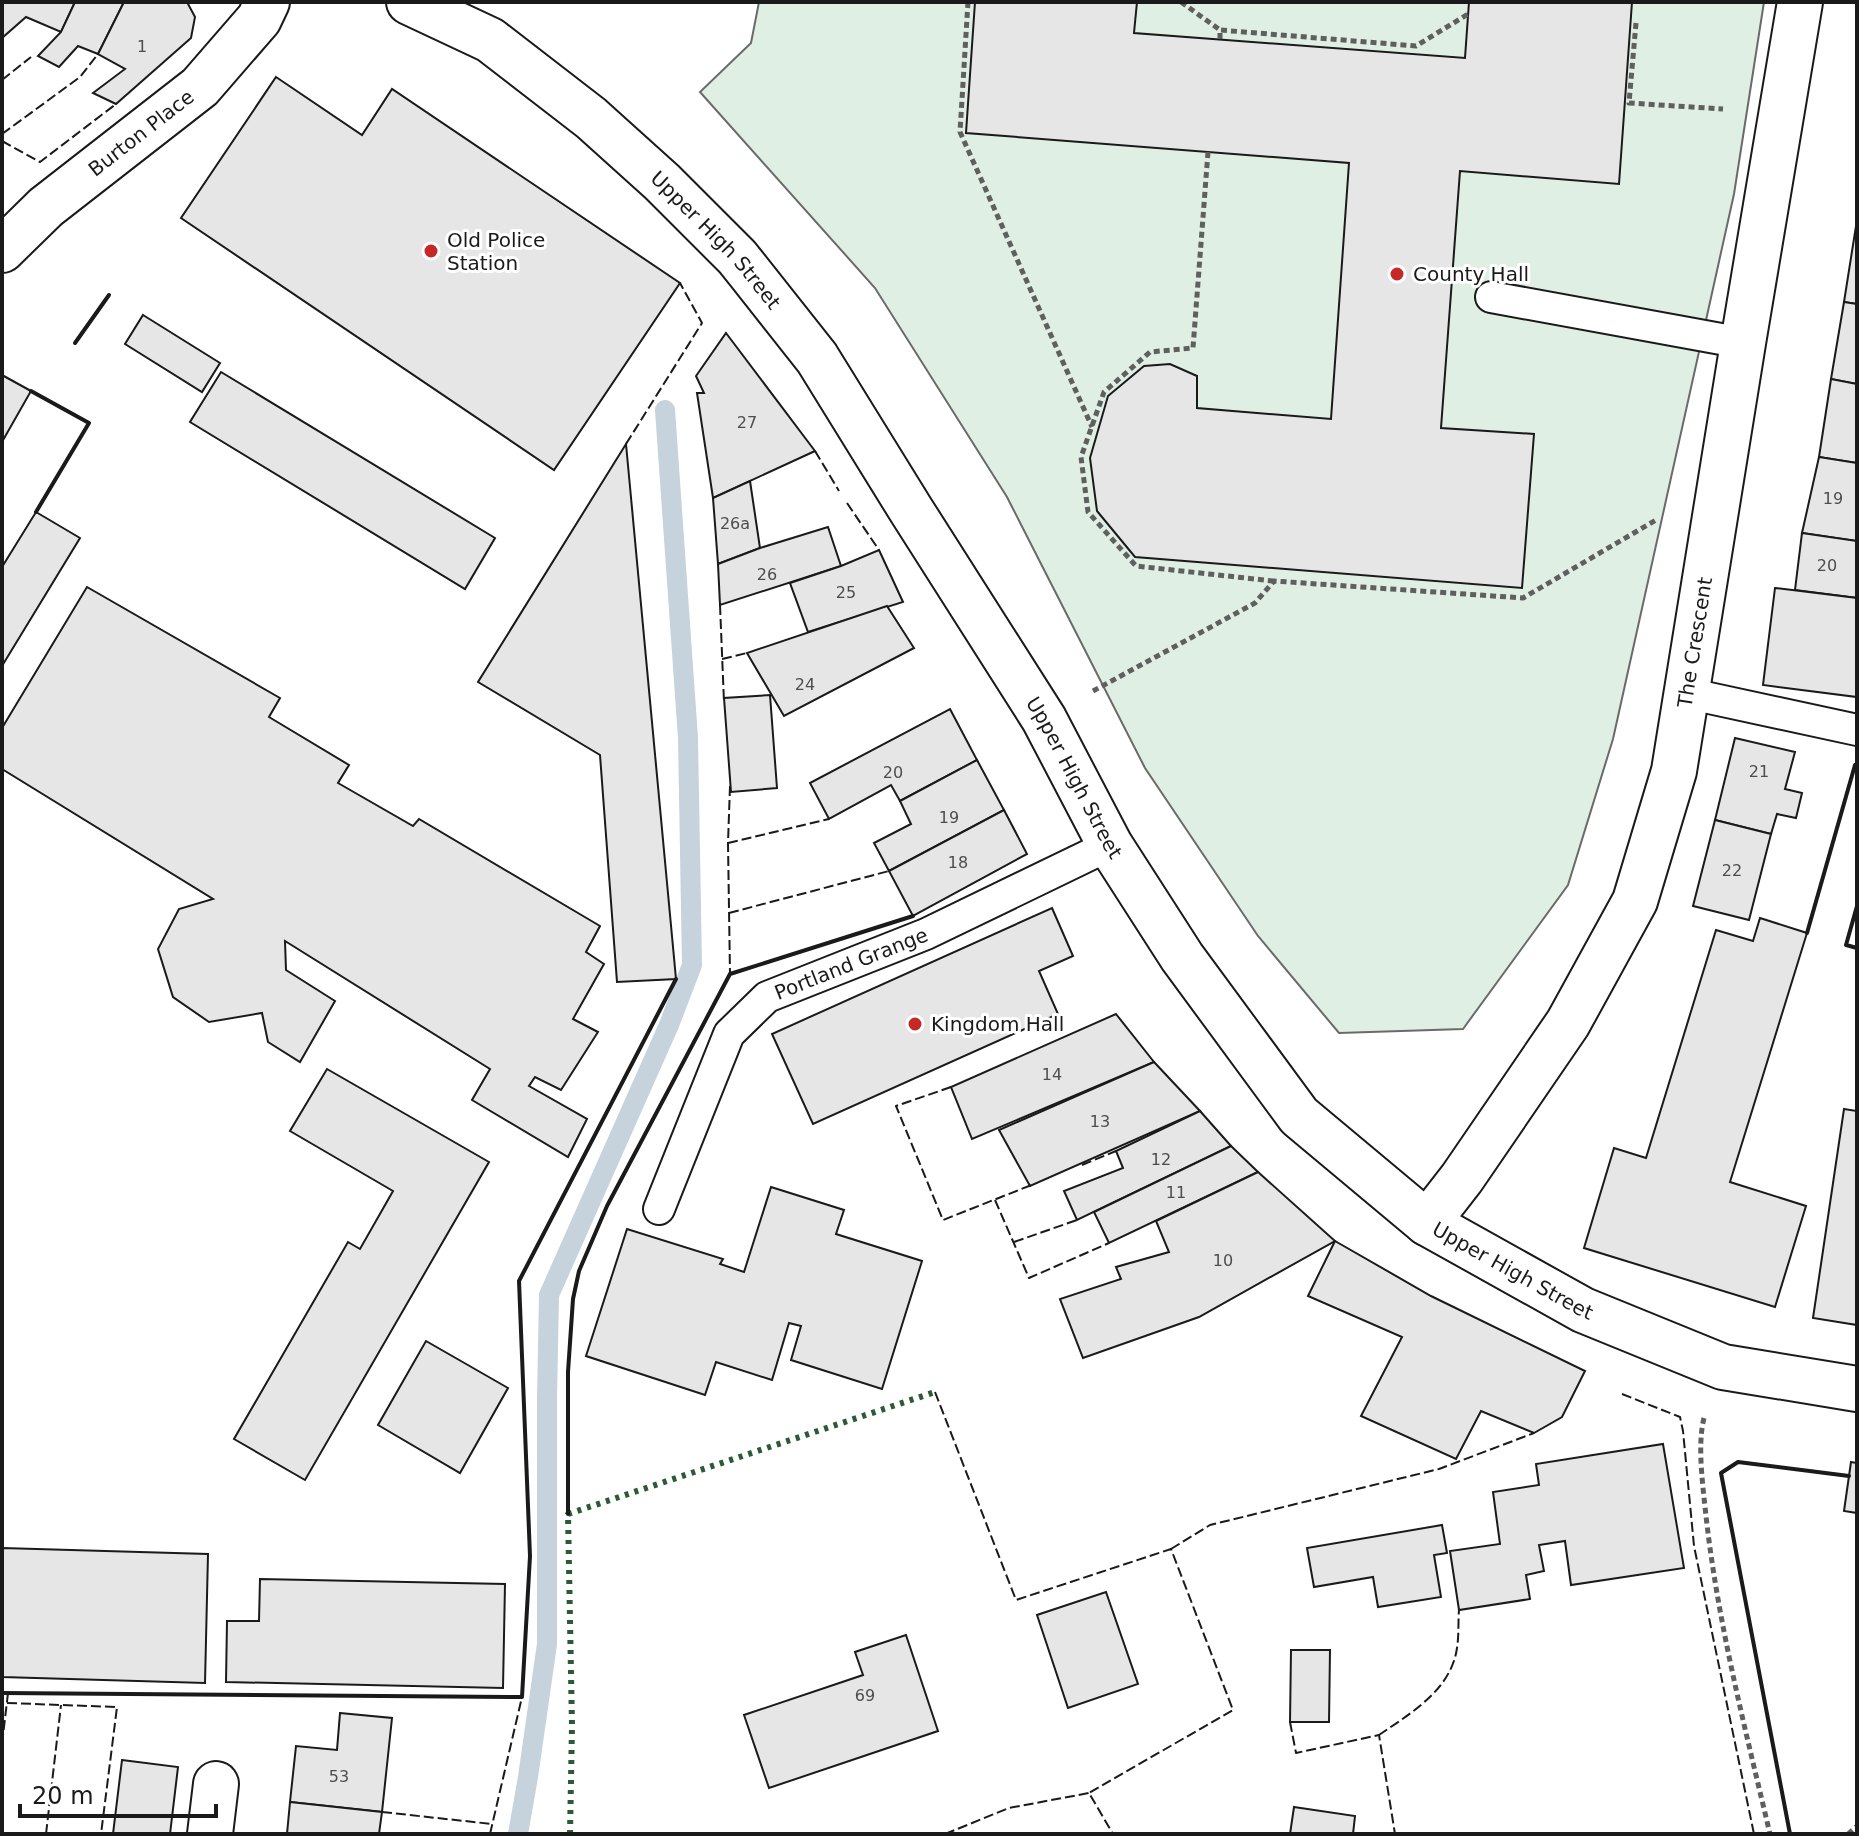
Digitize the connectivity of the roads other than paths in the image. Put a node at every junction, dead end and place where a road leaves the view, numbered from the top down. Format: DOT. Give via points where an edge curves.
graph roads {
  1 [pos="267,2"];
  2 [pos="409,2"];
  3 [pos="1800,2"];
  4 [pos="2,250"];
  5 [pos="1491,297"];
  6 [pos="1743,343"];
  7 [pos="1686,693"];
  8 [pos="1857,730"];
  9 [pos="1110,845"];
  10 [pos="659,1209"];
  11 [pos="1427,1223"];
  12 [pos="1857,1389"];
  13 [pos="216,1784"];
  14 [pos="210,1834"];
  1 -- 4 [label="main road, Burton Place" via="259,19 200,87 46,207"];
  2 -- 9 [label="main road, Upper High Street" via="490,40 578,108 737,257 817,358 1044,719"];
  3 -- 6 [label="main road, The Crescent"];
  5 -- 6 [label="lane"];
  6 -- 7 [label="main road, The Crescent"];
  7 -- 8 [label="lane"];
  7 -- 11 [label="main road, The Crescent" via="1674,771 1635,901 1568,1023"];
  9 -- 10 [label="lane, Portland Grange" via="926,934 767,997 729,1034"];
  9 -- 11 [label="main road, Upper High Street" via="1182,957 1299,1116"];
  11 -- 12 [label="main road, Upper High Street" via="1583,1310 1723,1367"];
  13 -- 14 [label="main road"];
}
